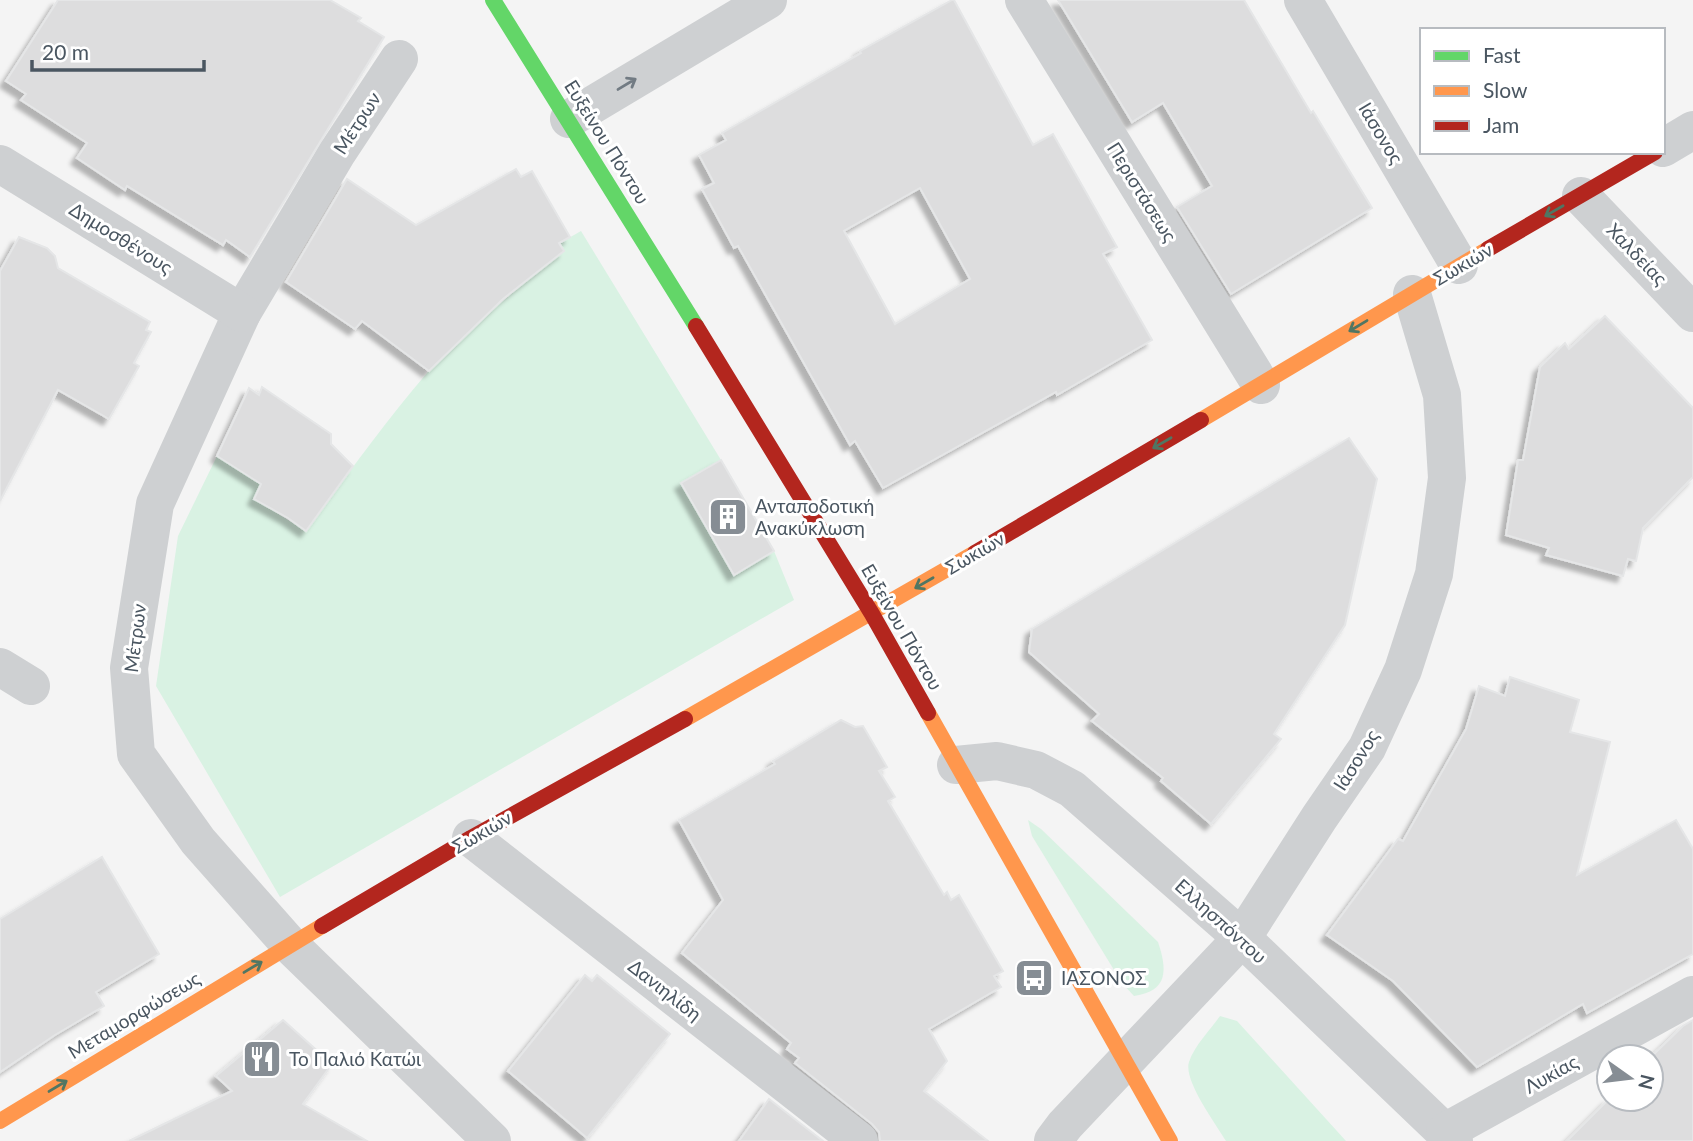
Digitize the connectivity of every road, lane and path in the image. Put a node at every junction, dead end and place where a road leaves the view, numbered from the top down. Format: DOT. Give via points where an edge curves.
graph roads {
  1 [pos="493,0"];
  2 [pos="768,0"];
  3 [pos="1024,0"];
  4 [pos="1303,0"];
  5 [pos="399,59"];
  6 [pos="569,119"];
  7 [pos="1693,130"];
  8 [pos="1665,147"];
  9 [pos="1652,154"];
  10 [pos="0,164"];
  11 [pos="1581,196"];
  12 [pos="1459,265"];
  13 [pos="1412,294"];
  14 [pos="242,313"];
  15 [pos="1693,313"];
  16 [pos="1261,385"];
  17 [pos="872,614"];
  18 [pos="956,765"];
  19 [pos="471,838"];
  20 [pos="1242,938"];
  21 [pos="290,945"];
  22 [pos="1693,995"];
  23 [pos="1125,1062"];
  24 [pos="0,1121"];
  25 [pos="1450,1137"];
  26 [pos="492,1141"];
  27 [pos="859,1141"];
  28 [pos="1054,1141"];
  29 [pos="1170,1141"];
  1 -- 6 [label="street, Ευξείνου Πόντου"];
  6 -- 2 [label="street, one-way"];
  3 -- 16 [label="street, Περιστάσεως"];
  4 -- 12 [label="street, Ιάσονος"];
  5 -- 14 [label="street, Μέτρων"];
  6 -- 17 [label="street, Ευξείνου Πόντου"];
  7 -- 8 [label="street"];
  9 -- 11 [label="street, Σωκιών"];
  10 -- 14 [label="street, Δημοσθένους"];
  11 -- 12 [label="street, Σωκιών, one-way"];
  11 -- 15 [label="street, Χαλδείας"];
  12 -- 13 [label="street, Σωκιών"];
  13 -- 16 [label="street, Σωκιών, one-way"];
  13 -- 20 [label="street, Ιάσονος" via="1442,395 1447,478 1434,574 1403,670 1367,748"];
  14 -- 21 [label="street, Μέτρων" via="155,504 129,668 136,754 198,841"];
  16 -- 17 [label="street, Σωκιών, one-way"];
  17 -- 18 [label="street, Ευξείνου Πόντου"];
  17 -- 19 [label="street, Σωκιών"];
  18 -- 20 [label="street, Ελλησπόντου" via="997,761 1036,770 1072,789"];
  18 -- 23 [label="street, Ευξείνου Πόντου"];
  19 -- 21 [label="street, Σωκιών"];
  19 -- 27 [label="street, Δανιηλίδη"];
  20 -- 23 [label="street, Ιάσονος"];
  20 -- 25 [label="street, Ελλησπόντου"];
  24 -- 21 [label="street, Μεταμορφώσεως, one-way"];
  21 -- 26 [label="street, Μέτρων"];
  22 -- 25 [label="street, Λυκίας"];
  23 -- 28 [label="street, Ιάσονος"];
  23 -- 29 [label="street, Ευξείνου Πόντου"];
}
